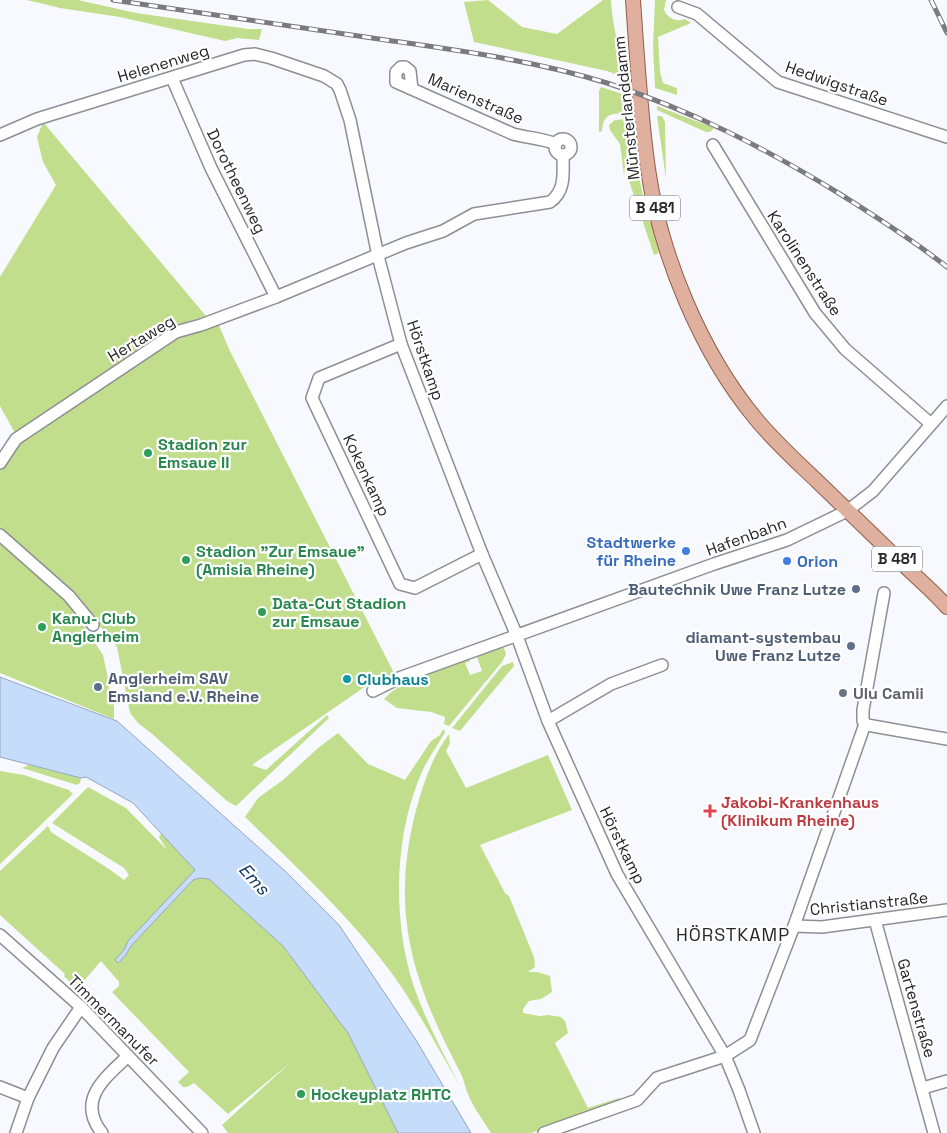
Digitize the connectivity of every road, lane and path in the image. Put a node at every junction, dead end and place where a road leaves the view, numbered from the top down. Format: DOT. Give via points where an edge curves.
graph roads {
  1 [pos="633,0"];
  2 [pos="678,7"];
  3 [pos="172,78"];
  4 [pos="337,84"];
  5 [pos="412,88"];
  6 [pos="0,135"];
  7 [pos="947,137"];
  8 [pos="713,145"];
  9 [pos="378,256"];
  10 [pos="276,296"];
  11 [pos="401,344"];
  12 [pos="947,406"];
  13 [pos="931,424"];
  14 [pos="0,463"];
  15 [pos="847,511"];
  16 [pos="0,535"];
  17 [pos="482,554"];
  18 [pos="884,593"];
  19 [pos="947,607"];
  20 [pos="93,625"];
  21 [pos="517,636"];
  22 [pos="662,665"];
  23 [pos="373,691"];
  24 [pos="548,721"];
  25 [pos="864,723"];
  26 [pos="947,739"];
  27 [pos="947,910"];
  28 [pos="875,920"];
  29 [pos="794,926"];
  30 [pos="0,935"];
  31 [pos="81,1007"];
  32 [pos="128,1056"];
  33 [pos="725,1056"];
  34 [pos="947,1081"];
  35 [pos="0,1087"];
  36 [pos="923,1088"];
  37 [pos="28,1098"];
  38 [pos="200,1132"];
  39 [pos="16,1133"];
  40 [pos="102,1133"];
  41 [pos="544,1133"];
  42 [pos="754,1133"];
  43 [pos="934,1133"];
  1 -- 15 [label="main road, Münsterlanddamm / B 481" via="648,170 664,242 682,290 702,335 740,398 787,452"];
  2 -- 7 [label="street, Hedwigstraße" via="697,14 778,82"];
  3 -- 4 [label="street, Helenenweg" via="254,54 324,76"];
  3 -- 6 [label="street, Helenenweg" via="37,119"];
  3 -- 10 [label="street, Dorotheenweg" via="211,168"];
  4 -- 9 [label="street, Hörstkamp" via="350,120"];
  5 -- 9 [label="street, Marienstraße" via="513,134 556,144 556,151 563,155 562,187 550,202 474,214 443,231"];
  8 -- 13 [label="street, Karolinenstraße" via="815,313 844,349"];
  9 -- 10 [label="street, Hertaweg"];
  9 -- 11 [label="street, Hörstkamp"];
  10 -- 14 [label="street, Hertaweg" via="176,332 16,439"];
  11 -- 17 [label="street, Hörstkamp"];
  11 -- 17 [label="street, Kokenkamp" via="319,378 312,398 400,584 415,588"];
  12 -- 13 [label="street, Hafenbahn"];
  13 -- 15 [label="street, Hafenbahn" via="873,491"];
  15 -- 19 [label="main road, B 481"];
  15 -- 21 [label="street, Hafenbahn" via="787,540"];
  16 -- 20 [label="street" via="69,596"];
  17 -- 21 [label="street, Hörstkamp"];
  18 -- 25 [label="street" via="863,710"];
  21 -- 23 [label="street" via="399,678"];
  21 -- 24 [label="street, Hörstkamp"];
  22 -- 24 [label="street" via="611,684"];
  24 -- 33 [label="street, Hörstkamp" via="617,874"];
  25 -- 26 [label="street"];
  25 -- 29 [label="street"];
  27 -- 28 [label="street, Christianstraße"];
  28 -- 29 [label="street, Christianstraße" via="822,927"];
  28 -- 36 [label="street, Gartenstraße"];
  29 -- 33 [label="street" via="750,1040"];
  30 -- 31 [label="street, Timmermanufer"];
  31 -- 32 [label="street, Timmermanufer"];
  31 -- 37 [label="street" via="53,1048"];
  32 -- 38 [label="street, Timmermanufer"];
  32 -- 40 [label="street" via="96,1089 93,1113"];
  33 -- 41 [label="street" via="657,1078 637,1100"];
  33 -- 42 [label="street, Hörstkamp"];
  34 -- 36 [label="street"];
  35 -- 37 [label="street"];
  36 -- 43 [label="street, Gartenstraße"];
  37 -- 39 [label="street"];
}
